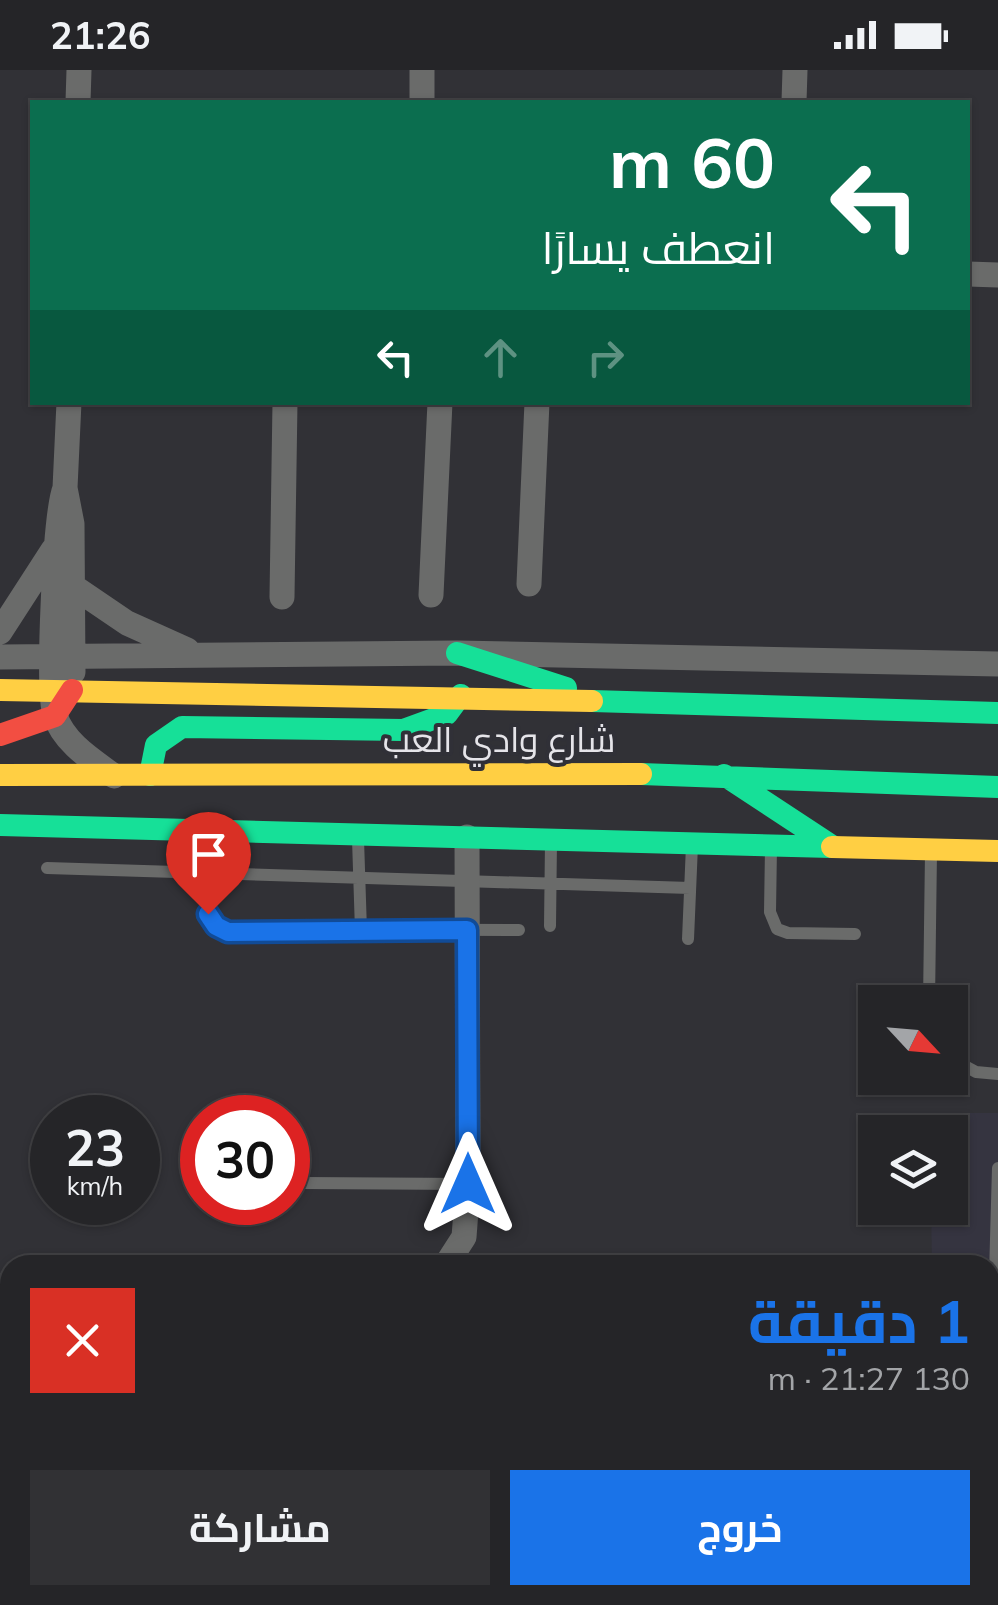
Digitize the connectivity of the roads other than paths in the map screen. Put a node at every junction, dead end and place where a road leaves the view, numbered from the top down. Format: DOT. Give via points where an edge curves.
graph roads {
  1 [pos="79,70"];
  2 [pos="422,70"];
  3 [pos="795,70"];
  4 [pos="78,100"];
  5 [pos="422,100"];
  6 [pos="794,100"];
  7 [pos="970,274"];
  8 [pos="998,275"];
  9 [pos="69,405"];
  10 [pos="286,405"];
  11 [pos="440,405"];
  12 [pos="537,405"];
  13 [pos="66,488"];
  14 [pos="56,546"];
  15 [pos="529,584"];
  16 [pos="74,587"];
  17 [pos="431,595"];
  18 [pos="282,597"];
  19 [pos="0,632"];
  20 [pos="456,653"];
  21 [pos="64,656"];
  22 [pos="207,656"];
  23 [pos="0,657"];
  24 [pos="998,664"];
  25 [pos="0,690"];
  26 [pos="461,695"];
  27 [pos="60,699"];
  28 [pos="616,704"];
  29 [pos="998,713"];
  30 [pos="0,735"];
  31 [pos="722,774"];
  32 [pos="0,775"];
  33 [pos="150,775"];
  34 [pos="116,778"];
  35 [pos="998,787"];
  36 [pos="0,825"];
  37 [pos="208,830"];
  38 [pos="358,834"];
  39 [pos="467,836"];
  40 [pos="552,839"];
  41 [pos="692,842"];
  42 [pos="771,844"];
  43 [pos="832,846"];
  44 [pos="931,850"];
  45 [pos="998,850"];
  46 [pos="47,868"];
  47 [pos="206,870"];
  48 [pos="359,876"];
  49 [pos="467,880"];
  50 [pos="551,882"];
  51 [pos="690,888"];
  52 [pos="550,926"];
  53 [pos="467,930"];
  54 [pos="519,930"];
  55 [pos="361,931"];
  56 [pos="855,934"];
  57 [pos="688,939"];
  58 [pos="929,985"];
  59 [pos="968,1068"];
  60 [pos="998,1074"];
  61 [pos="998,1168"];
  62 [pos="310,1183"];
  63 [pos="468,1184"];
  64 [pos="452,1255"];
  65 [pos="996,1255"];
  1 -- 4 [label="street"];
  2 -- 5 [label="street"];
  3 -- 6 [label="street"];
  7 -- 8 [label="street"];
  9 -- 13 [label="street"];
  10 -- 18 [label="street"];
  11 -- 17 [label="street"];
  12 -- 15 [label="street"];
  13 -- 14 [label="street"];
  13 -- 16 [label="street"];
  14 -- 19 [label="street"];
  14 -- 21 [label="street"];
  16 -- 21 [label="street"];
  16 -- 22 [label="street" via="128,623"];
  20 -- 22 [label="street"];
  20 -- 24 [label="street"];
  20 -- 28 [label="street"];
  21 -- 22 [label="street"];
  21 -- 23 [label="street"];
  21 -- 27 [label="street"];
  25 -- 27 [label="street, شارع وادي العب"];
  26 -- 27 [label="street, شارع وادي العب"];
  26 -- 28 [label="street, شارع وادي العب"];
  26 -- 33 [label="street" via="447,714 403,730 182,727 156,745"];
  27 -- 30 [label="street"];
  27 -- 34 [label="street" via="75,744"];
  28 -- 29 [label="street, شارع وادي العب"];
  31 -- 33 [label="street, شارع وادي العب"];
  31 -- 35 [label="street, شارع وادي العب"];
  31 -- 43 [label="street"];
  32 -- 34 [label="street, شارع وادي العب"];
  33 -- 34 [label="street, شارع وادي العب"];
  36 -- 37 [label="street"];
  37 -- 38 [label="street"];
  37 -- 47 [label="lane"];
  38 -- 39 [label="street"];
  38 -- 48 [label="lane"];
  39 -- 40 [label="street"];
  39 -- 49 [label="street"];
  40 -- 41 [label="street"];
  40 -- 50 [label="lane"];
  41 -- 42 [label="street"];
  41 -- 51 [label="lane"];
  42 -- 43 [label="street"];
  42 -- 56 [label="lane" via="770,912 778,928"];
  43 -- 44 [label="street"];
  44 -- 45 [label="street"];
  44 -- 58 [label="lane"];
  46 -- 47 [label="lane"];
  47 -- 48 [label="lane"];
  47 -- 55 [label="lane" via="208,914 222,930"];
  48 -- 49 [label="lane"];
  48 -- 55 [label="lane"];
  49 -- 50 [label="lane"];
  49 -- 53 [label="street"];
  50 -- 51 [label="lane"];
  50 -- 52 [label="lane"];
  51 -- 57 [label="lane"];
  53 -- 54 [label="lane"];
  53 -- 55 [label="lane"];
  53 -- 63 [label="street"];
  59 -- 60 [label="lane"];
  61 -- 65 [label="lane"];
  62 -- 63 [label="lane"];
  63 -- 64 [label="street" via="464,1237"];
}
